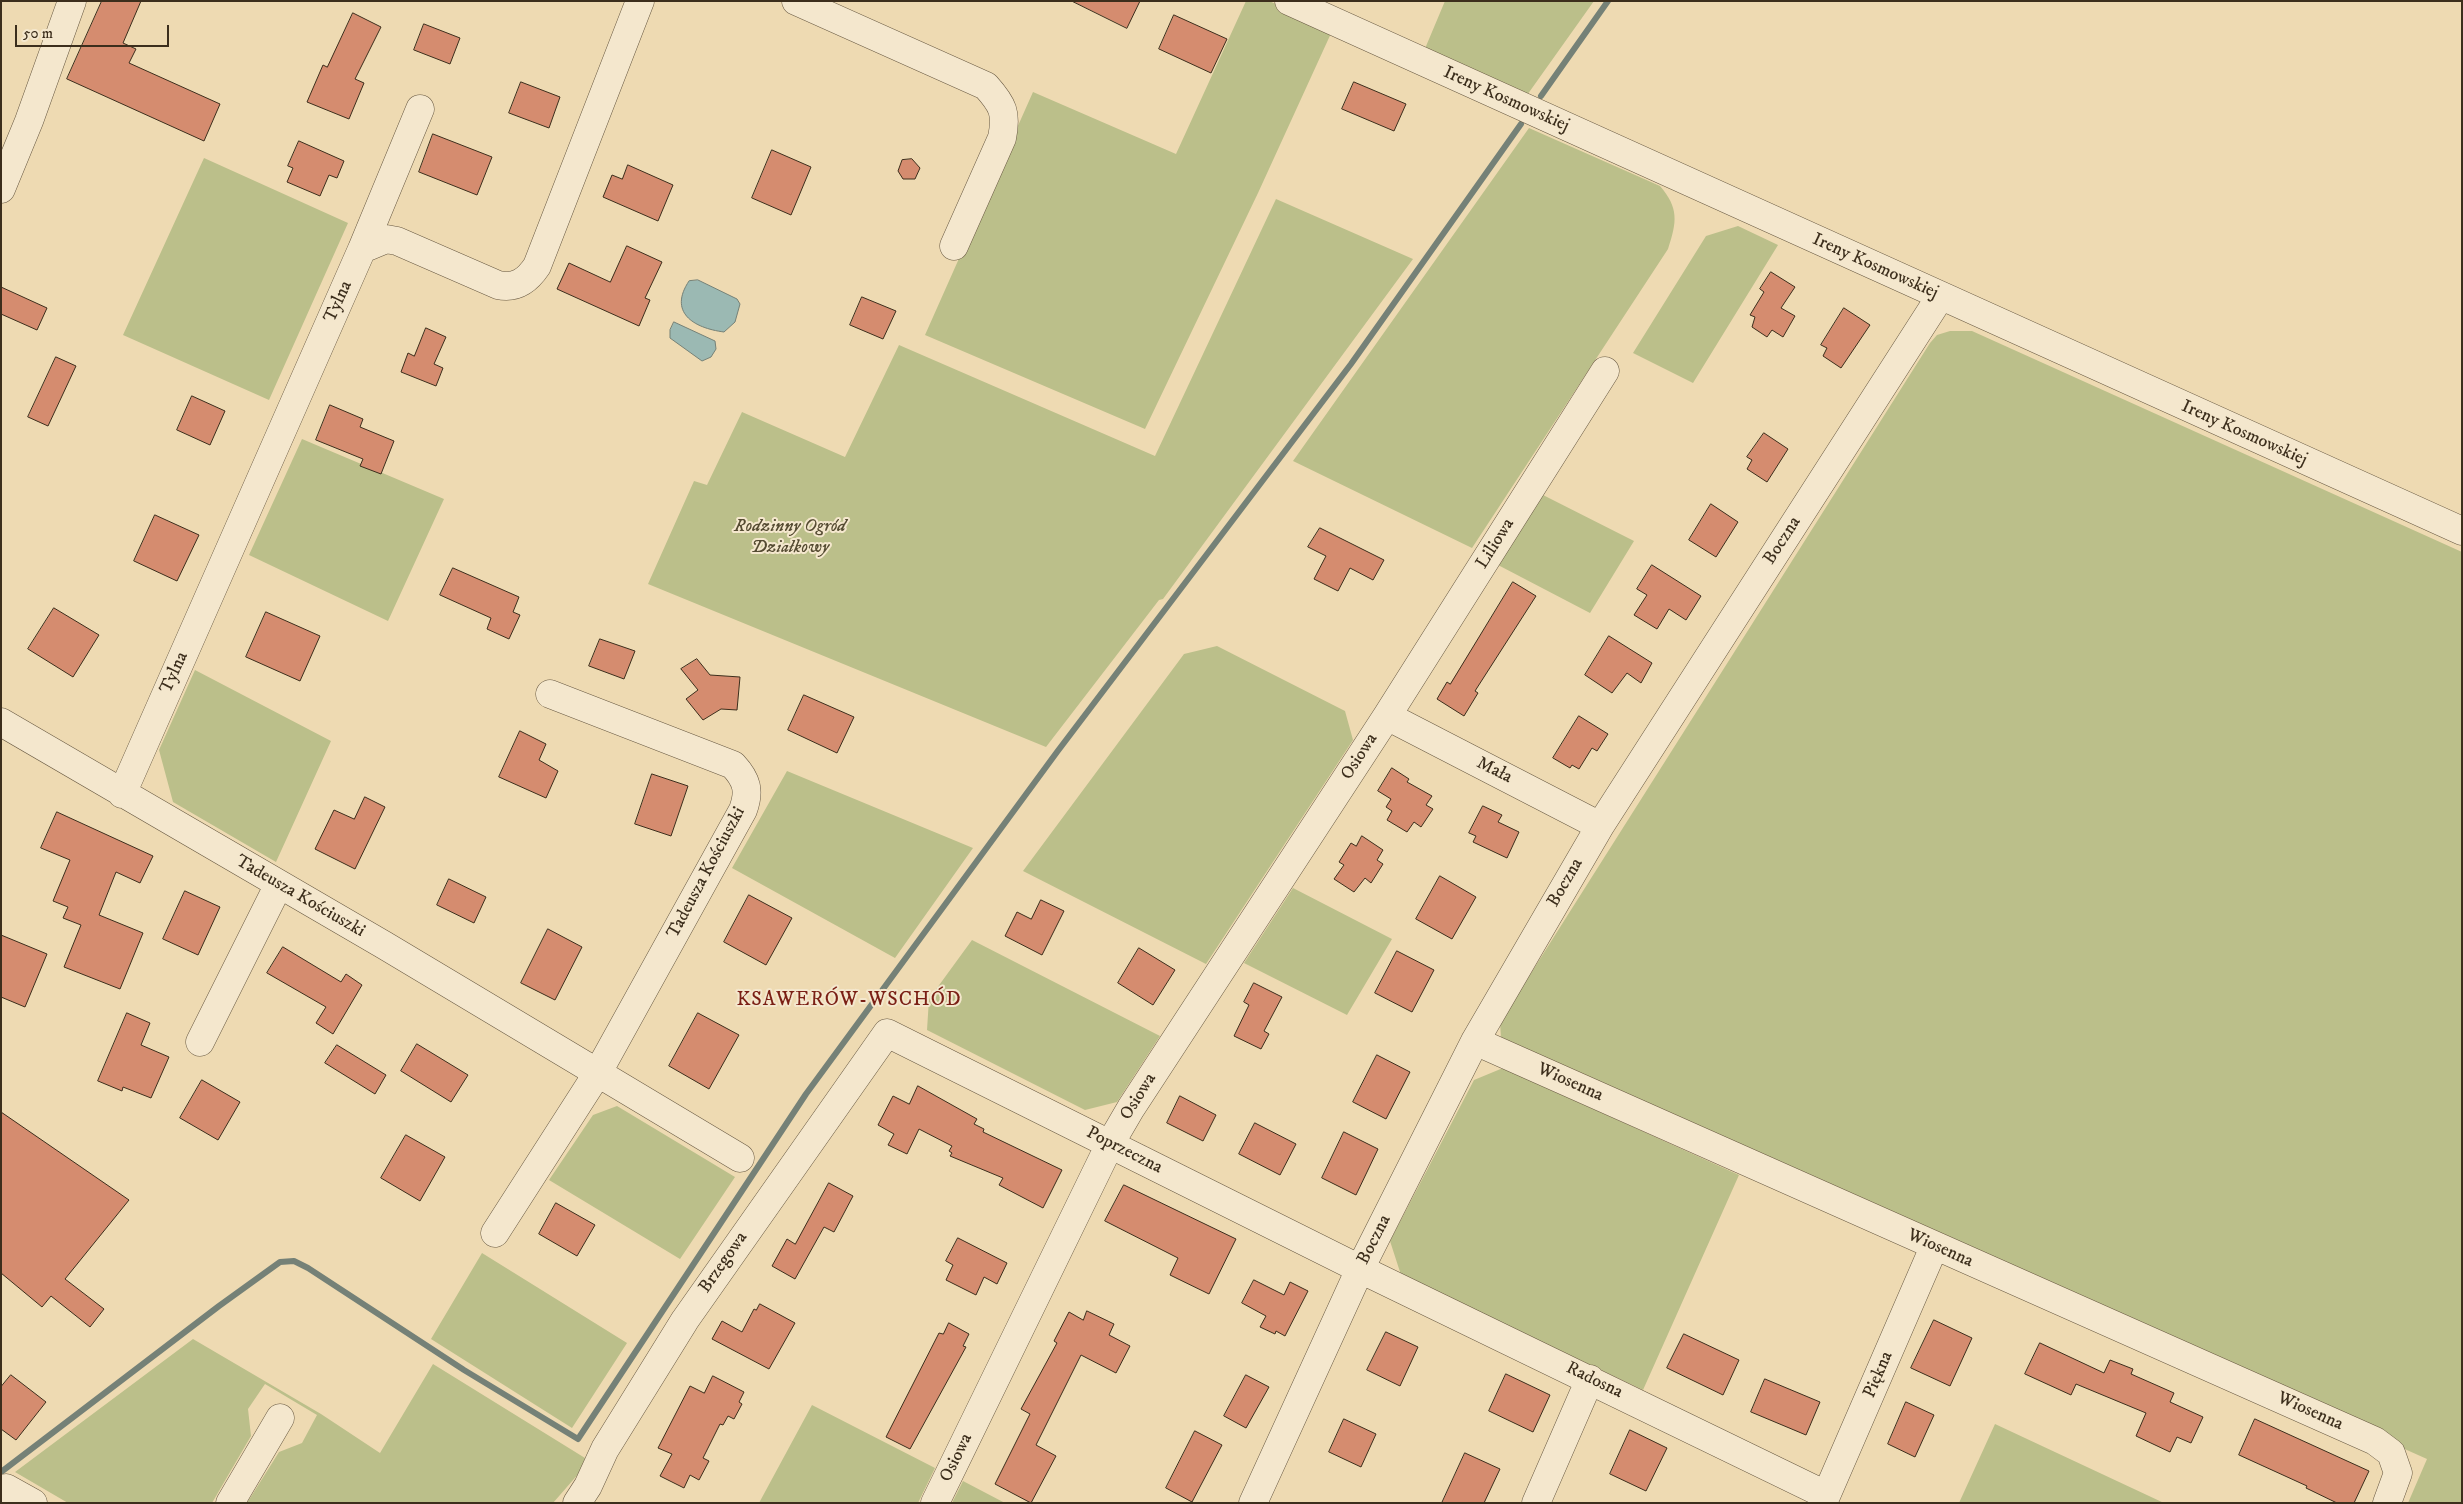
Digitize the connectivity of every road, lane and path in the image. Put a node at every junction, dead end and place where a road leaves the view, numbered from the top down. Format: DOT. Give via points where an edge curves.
graph roads {
  1 [pos="72,1"];
  2 [pos="640,1"];
  3 [pos="796,1"];
  4 [pos="1289,1"];
  5 [pos="420,109"];
  6 [pos="1,189"];
  7 [pos="954,246"];
  8 [pos="362,249"];
  9 [pos="1940,297"];
  10 [pos="1605,371"];
  11 [pos="2462,531"];
  12 [pos="550,694"];
  13 [pos="1388,716"];
  14 [pos="1,722"];
  15 [pos="122,794"];
  16 [pos="1600,826"];
  17 [pos="278,884"];
  18 [pos="887,1033"];
  19 [pos="1475,1041"];
  20 [pos="200,1042"];
  21 [pos="597,1074"];
  22 [pos="1110,1144"];
  23 [pos="740,1158"];
  24 [pos="495,1233"];
  25 [pos="1934,1246"];
  26 [pos="1360,1269"];
  27 [pos="1590,1379"];
  28 [pos="280,1418"];
  29 [pos="6,1488"];
  30 [pos="1824,1499"];
  31 [pos="33,1503"];
  32 [pos="230,1503"];
  33 [pos="577,1503"];
  34 [pos="935,1503"];
  35 [pos="1253,1503"];
  36 [pos="1536,1503"];
  37 [pos="2387,1503"];
  1 -- 6 [label="street"];
  2 -- 8 [label="street" via="537,266 529,278 517,285 498,285 386,239"];
  3 -- 7 [label="street" via="986,86 1000,102 1005,121 1002,138"];
  4 -- 9 [label="street, Ireny Kosmowskiej"];
  5 -- 8 [label="street, Tylna"];
  8 -- 15 [label="street, Tylna"];
  9 -- 11 [label="street, Ireny Kosmowskiej"];
  9 -- 16 [label="street, Boczna"];
  10 -- 13 [label="street, Liliowa"];
  12 -- 21 [label="street, Tadeusza Kościuszki" via="733,766 745,779 748,792 743,810"];
  13 -- 16 [label="street, Mała"];
  13 -- 22 [label="street, Osiowa" via="1165,1054"];
  14 -- 15 [label="street, Tadeusza Kościuszki"];
  15 -- 17 [label="street, Tadeusza Kościuszki"];
  16 -- 19 [label="street, Boczna"];
  17 -- 20 [label="street"];
  17 -- 21 [label="street, Tadeusza Kościuszki"];
  18 -- 22 [label="street, Poprzeczna"];
  18 -- 33 [label="street, Brzegowa" via="685,1320"];
  19 -- 25 [label="street, Wiosenna"];
  19 -- 26 [label="street, Boczna"];
  21 -- 23 [label="street, Tadeusza Kościuszki"];
  21 -- 24 [label="street, Tadeusza Kościuszki"];
  22 -- 26 [label="street, Poprzeczna"];
  22 -- 34 [label="street, Osiowa"];
  25 -- 30 [label="street, Piękna"];
  25 -- 37 [label="street, Wiosenna" via="2375,1441 2390,1453 2396,1465 2398,1480"];
  26 -- 27 [label="street, Radosna"];
  26 -- 35 [label="street, Boczna"];
  27 -- 30 [label="street, Radosna"];
  27 -- 36 [label="street"];
  28 -- 32 [label="street"];
  29 -- 31 [label="street"];
}
